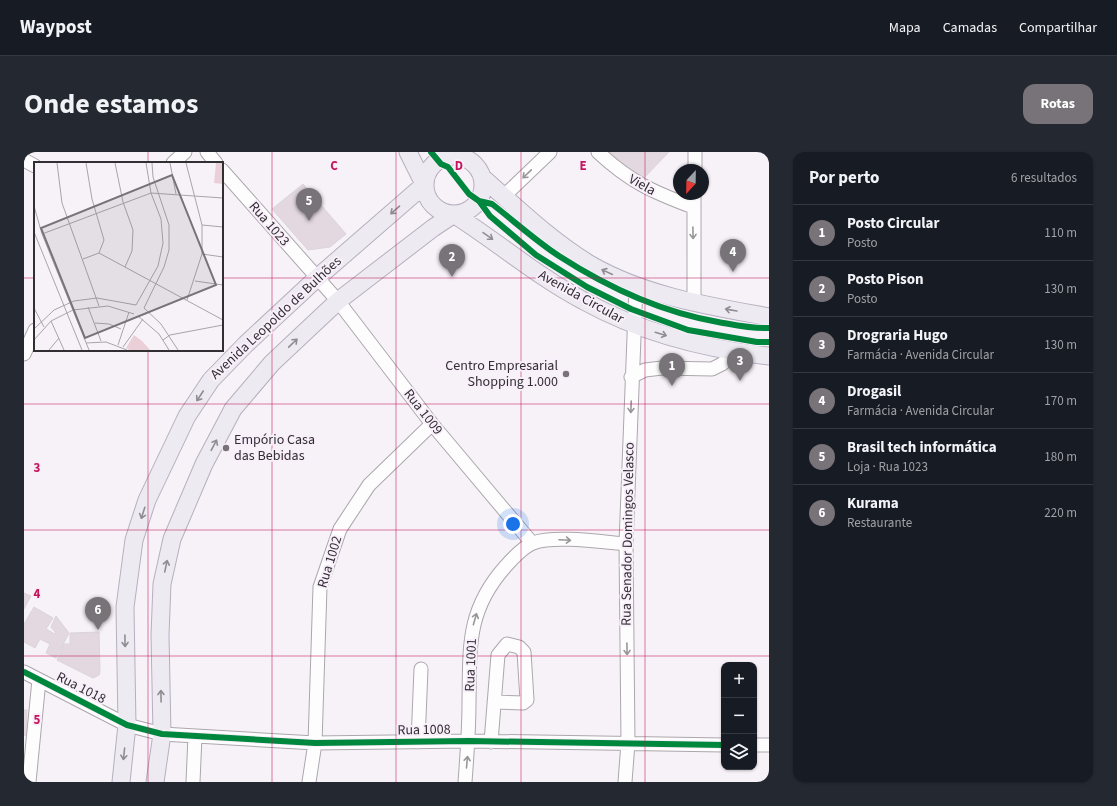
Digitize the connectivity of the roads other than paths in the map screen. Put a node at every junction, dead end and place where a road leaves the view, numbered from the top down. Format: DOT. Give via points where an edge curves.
graph roads {
  1 [pos="185,152"];
  2 [pos="207,152"];
  3 [pos="408,152"];
  4 [pos="550,152"];
  5 [pos="598,152"];
  6 [pos="695,152"];
  7 [pos="463,155"];
  8 [pos="24,160"];
  9 [pos="174,162"];
  10 [pos="215,162"];
  11 [pos="694,164"];
  12 [pos="34,165"];
  13 [pos="223,171"];
  14 [pos="482,177"];
  15 [pos="424,184"];
  16 [pos="504,196"];
  17 [pos="694,200"];
  18 [pos="693,207"];
  19 [pos="455,214"];
  20 [pos="317,278"];
  21 [pos="636,285"];
  22 [pos="338,300"];
  23 [pos="694,303"];
  24 [pos="769,316"];
  25 [pos="633,326"];
  26 [pos="30,331"];
  27 [pos="736,352"];
  28 [pos="24,354"];
  29 [pos="769,356"];
  30 [pos="632,377"];
  31 [pos="432,424"];
  32 [pos="532,543"];
  33 [pos="626,544"];
  34 [pos="421,669"];
  35 [pos="24,672"];
  36 [pos="39,680"];
  37 [pos="494,702"];
  38 [pos="127,725"];
  39 [pos="162,734"];
  40 [pos="195,736"];
  41 [pos="469,741"];
  42 [pos="418,742"];
  43 [pos="491,742"];
  44 [pos="314,743"];
  45 [pos="628,743"];
  46 [pos="721,745"];
  47 [pos="757,745"];
  48 [pos="769,746"];
  49 [pos="29,782"];
  50 [pos="121,782"];
  51 [pos="155,782"];
  52 [pos="193,782"];
  53 [pos="309,782"];
  54 [pos="465,782"];
  55 [pos="625,782"];
  1 -- 9 [label="street"];
  2 -- 10 [label="street"];
  3 -- 15 [label="main road"];
  4 -- 16 [label="street, one-way"];
  5 -- 18 [label="street, Viela" via="626,177 651,191"];
  6 -- 11 [label="street"];
  7 -- 14 [label="main road" via="478,169"];
  7 -- 15 [label="main road" via="438,160 428,170"];
  8 -- 12 [label="street"];
  13 -- 20 [label="street, Rua 1023"];
  14 -- 16 [label="main road"];
  14 -- 19 [label="main road" via="479,201 469,210"];
  15 -- 19 [label="main road" via="426,194 436,209"];
  15 -- 20 [label="main road, Avenida Leopoldo de Bulhões, one-way"];
  21 -- 16 [label="main road, one-way" via="592,265 549,236"];
  17 -- 18 [label="street"];
  18 -- 23 [label="street, one-way"];
  19 -- 22 [label="main road, Avenida Leopoldo de Bulhões"];
  19 -- 25 [label="main road, Avenida Circular, one-way" via="583,301"];
  20 -- 22 [label="street, Rua 1009"];
  20 -- 38 [label="main road, Avenida Leopoldo de Bulhões, one-way" via="210,380 187,416 147,500 134,540 125,607"];
  21 -- 23 [label="main road"];
  21 -- 25 [label="street, Rua Senador Domingos Velasco"];
  22 -- 31 [label="street, Rua 1009"];
  39 -- 22 [label="main road, Avenida Leopoldo de Bulhões, one-way" via="162,584 172,539 204,464 233,410 272,363"];
  24 -- 23 [label="main road, one-way"];
  25 -- 27 [label="main road, Avenida Circular, one-way" via="696,345"];
  25 -- 30 [label="street, Rua Senador Domingos Velasco"];
  26 -- 28 [label="street"];
  27 -- 29 [label="main road, Avenida Circular"];
  27 -- 30 [label="street" via="712,369 662,368 645,370"];
  30 -- 33 [label="street, Rua Senador Domingos Velasco, one-way"];
  31 -- 32 [label="street, Rua 1009"];
  31 -- 44 [label="street, Rua 1002" via="369,485 340,529 320,587"];
  32 -- 33 [label="street, one-way" via="555,540"];
  41 -- 32 [label="street, Rua 1001, one-way" via="470,638 476,614 495,579 511,560"];
  33 -- 45 [label="street, Rua Senador Domingos Velasco, one-way"];
  34 -- 42 [label="street"];
  35 -- 36 [label="street, Rua 1018"];
  36 -- 38 [label="street, Rua 1018"];
  36 -- 49 [label="street"];
  37 -- 43 [label="street"];
  38 -- 39 [label="street, Rua 1008"];
  38 -- 50 [label="main road, Avenida Leopoldo de Bulhões, one-way"];
  39 -- 40 [label="street, Rua 1008"];
  39 -- 51 [label="main road, Avenida Leopoldo de Bulhões"];
  40 -- 44 [label="street, Rua 1008"];
  40 -- 52 [label="street"];
  41 -- 42 [label="street, Rua 1008"];
  41 -- 43 [label="street, Rua 1008"];
  54 -- 41 [label="street, Rua 1001, one-way"];
  42 -- 44 [label="street, Rua 1008"];
  43 -- 45 [label="street, Rua 1008"];
  44 -- 53 [label="street, Rua 1002"];
  45 -- 46 [label="street, Rua 1008"];
  45 -- 55 [label="street, Rua Senador Domingos Velasco"];
  47 -- 48 [label="street"];
}
